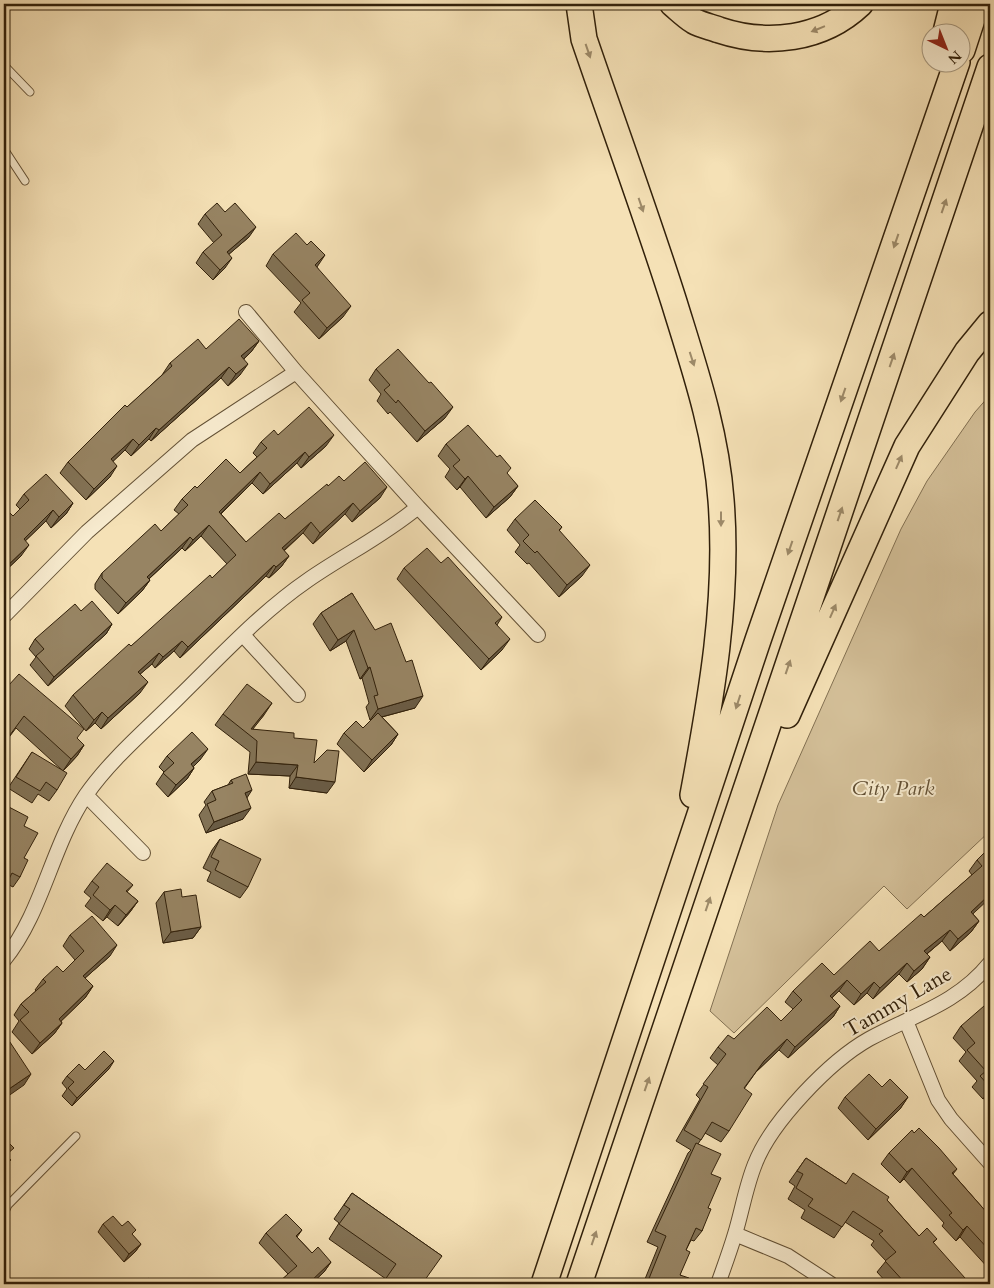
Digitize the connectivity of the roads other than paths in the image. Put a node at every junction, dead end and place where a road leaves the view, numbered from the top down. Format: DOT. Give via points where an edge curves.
graph roads {
  1 [pos="579,4"];
  2 [pos="673,4"];
  3 [pos="860,4"];
  4 [pos="953,4"];
  5 [pos="977,4"];
  6 [pos="948,22"];
  7 [pos="971,22"];
  8 [pos="4,64"];
  9 [pos="990,67"];
  10 [pos="937,72"];
  11 [pos="954,72"];
  12 [pos="30,92"];
  13 [pos="4,149"];
  14 [pos="25,181"];
  15 [pos="904,216"];
  16 [pos="246,312"];
  17 [pos="990,324"];
  18 [pos="296,372"];
  19 [pos="418,507"];
  20 [pos="4,616"];
  21 [pos="243,635"];
  22 [pos="538,635"];
  23 [pos="298,695"];
  24 [pos="750,780"];
  25 [pos="86,795"];
  26 [pos="143,853"];
  27 [pos="677,888"];
  28 [pos="4,960"];
  29 [pos="990,963"];
  30 [pos="906,1021"];
  31 [pos="76,1136"];
  32 [pos="990,1163"];
  33 [pos="4,1214"];
  34 [pos="735,1234"];
  35 [pos="544,1284"];
  36 [pos="578,1284"];
  37 [pos="718,1284"];
  38 [pos="831,1284"];
  1 -- 27 [label="highway, one-way" via="584,39 698,378 711,430 721,500 722,590 708,717"];
  3 -- 2 [label="highway, one-way" via="830,24 799,37 770,38 733,34 695,22"];
  4 -- 6 [label="highway"];
  5 -- 7 [label="highway"];
  8 -- 12 [label="lane"];
  24 -- 9 [label="highway, one-way"];
  10 -- 15 [label="highway"];
  11 -- 15 [label="highway"];
  13 -- 14 [label="lane"];
  15 -- 27 [label="highway, one-way" via="758,640"];
  16 -- 18 [label="street"];
  24 -- 17 [label="highway, one-way" via="790,709 907,446 967,352"];
  18 -- 19 [label="street"];
  18 -- 20 [label="street" via="192,440 87,532"];
  19 -- 21 [label="street" via="394,527 308,580"];
  19 -- 22 [label="street"];
  21 -- 23 [label="street"];
  21 -- 25 [label="street" via="117,759"];
  36 -- 24 [label="highway, one-way"];
  25 -- 26 [label="street"];
  25 -- 28 [label="street" via="61,843 38,902"];
  27 -- 35 [label="highway"];
  29 -- 30 [label="street, Tammy Lane" via="964,990 938,1007"];
  30 -- 32 [label="street" via="938,1100"];
  30 -- 34 [label="street, Tammy Lane" via="868,1040 839,1061 785,1115 755,1164"];
  31 -- 33 [label="lane" via="8,1205"];
  34 -- 37 [label="street, Tammy Lane"];
  34 -- 38 [label="street" via="788,1256"];
}
